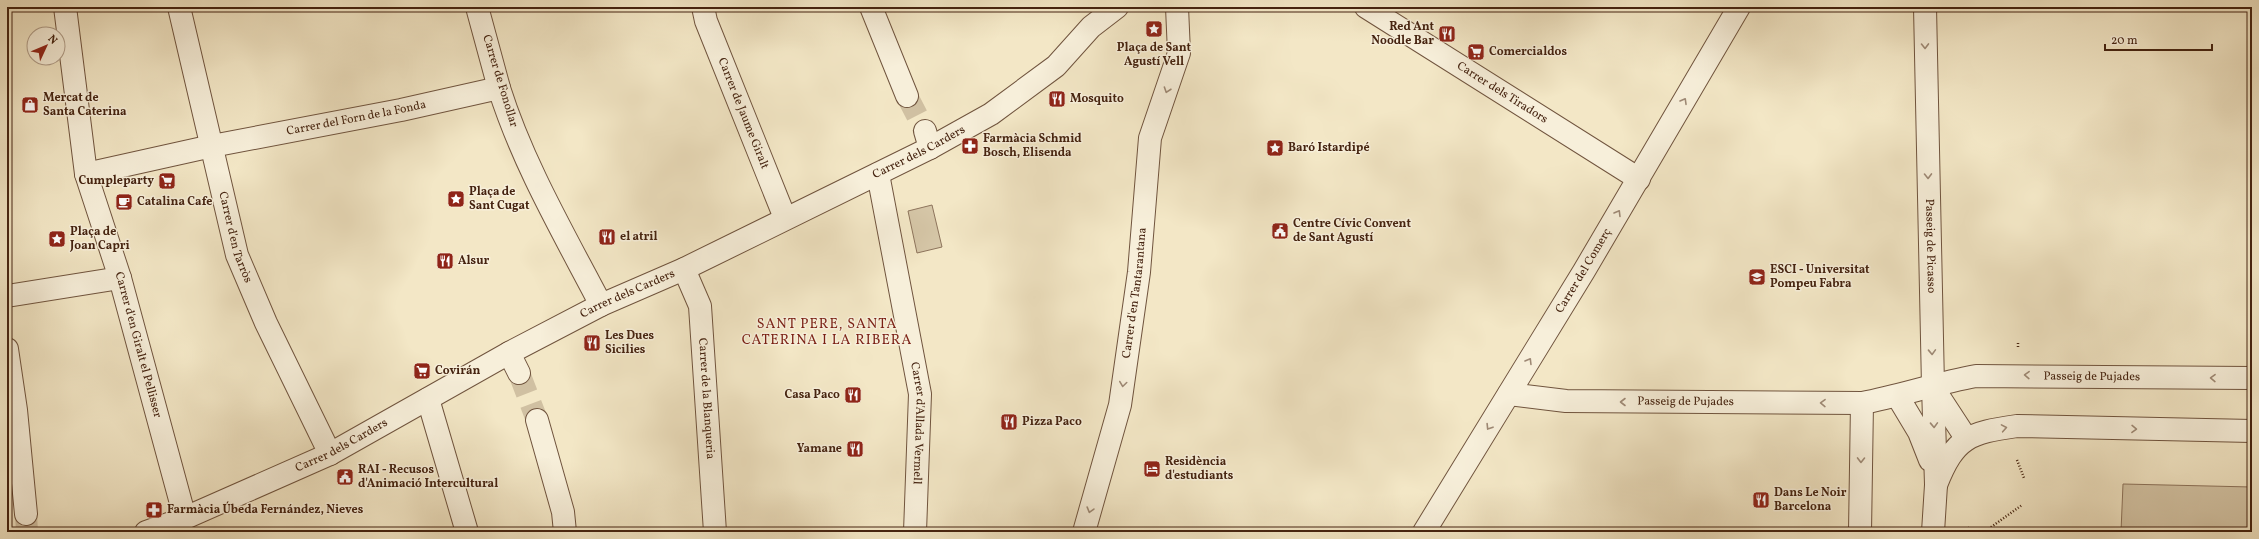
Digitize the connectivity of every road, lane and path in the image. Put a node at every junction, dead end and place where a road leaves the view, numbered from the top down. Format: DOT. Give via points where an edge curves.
graph roads {
  1 [pos="65,7"];
  2 [pos="179,7"];
  3 [pos="477,7"];
  4 [pos="703,7"];
  5 [pos="871,7"];
  6 [pos="1117,7"];
  7 [pos="1177,7"];
  8 [pos="1366,7"];
  9 [pos="1739,7"];
  10 [pos="1925,7"];
  11 [pos="499,88"];
  12 [pos="907,96"];
  13 [pos="212,146"];
  14 [pos="86,174"];
  15 [pos="878,174"];
  16 [pos="1639,179"];
  17 [pos="785,218"];
  18 [pos="684,269"];
  19 [pos="120,278"];
  20 [pos="7,296"];
  21 [pos="601,304"];
  22 [pos="7,349"];
  23 [pos="509,353"];
  24 [pos="519,374"];
  25 [pos="2252,378"];
  26 [pos="1933,386"];
  27 [pos="1509,394"];
  28 [pos="1898,397"];
  29 [pos="428,399"];
  30 [pos="1862,403"];
  31 [pos="537,420"];
  32 [pos="2252,431"];
  33 [pos="1966,438"];
  34 [pos="330,454"];
  35 [pos="2017,460"];
  36 [pos="2024,478"];
  37 [pos="1936,485"];
  38 [pos="2022,505"];
  39 [pos="26,514"];
  40 [pos="185,518"];
  41 [pos="1968,528"];
  42 [pos="146,532"];
  43 [pos="467,532"];
  44 [pos="565,532"];
  45 [pos="715,532"];
  46 [pos="915,532"];
  47 [pos="1084,532"];
  48 [pos="1424,532"];
  49 [pos="1860,532"];
  50 [pos="1933,532"];
  1 -- 14 [label="street, Carrer d'en Giralt el Pellisser"];
  2 -- 13 [label="street, Carrer d'en Tarròs"];
  3 -- 11 [label="street, Carrer de Fonollar"];
  4 -- 17 [label="street, Carrer de Jaume Giralt" via="706,21"];
  5 -- 12 [label="street"];
  6 -- 15 [label="street, Carrer dels Carders" via="1091,27 1056,66 991,114 927,140"];
  7 -- 47 [label="street, Carrer d'en Tantarantana, one-way" via="1179,53 1150,138 1139,272 1120,405"];
  8 -- 16 [label="street, Carrer dels Tiradors"];
  16 -- 9 [label="street, Carrer del Comerç, one-way"];
  10 -- 26 [label="street, Passeig de Picasso, one-way"];
  11 -- 13 [label="street, Carrer del Forn de la Fonda" via="348,121"];
  11 -- 21 [label="street, Carrer de Fonollar" via="534,176"];
  13 -- 14 [label="street, Carrer del Forn de la Fonda"];
  13 -- 34 [label="street, Carrer d'en Tarròs" via="237,255 266,322"];
  14 -- 19 [label="street, Carrer d'en Giralt el Pellisser"];
  15 -- 17 [label="street, Carrer dels Carders"];
  15 -- 46 [label="street, Carrer d'Allada Vermell" via="920,394"];
  27 -- 16 [label="street, Carrer del Comerç, one-way"];
  17 -- 18 [label="street, Carrer dels Carders"];
  18 -- 21 [label="street, Carrer dels Carders"];
  18 -- 45 [label="street, Carrer de la Blanqueria" via="700,306"];
  19 -- 20 [label="street"];
  19 -- 40 [label="street, Carrer d'en Giralt el Pellisser"];
  21 -- 23 [label="street, Carrer dels Carders"];
  22 -- 39 [label="street"];
  23 -- 24 [label="street"];
  23 -- 29 [label="street, Carrer dels Carders"];
  25 -- 26 [label="street, Passeig de Pujades, one-way" via="1996,375 1976,376"];
  26 -- 28 [label="street, Passeig de Pujades"];
  26 -- 33 [label="street"];
  26 -- 37 [label="street, Passeig de Picasso, one-way"];
  30 -- 27 [label="street, Passeig de Pujades, one-way" via="1566,401"];
  27 -- 48 [label="street, Carrer del Comerç, one-way"];
  28 -- 30 [label="street, Passeig de Pujades"];
  28 -- 37 [label="street" via="1928,451"];
  29 -- 34 [label="street, Carrer dels Carders"];
  29 -- 43 [label="street"];
  30 -- 49 [label="street, one-way"];
  31 -- 44 [label="street"];
  33 -- 32 [label="street, one-way" via="2017,426"];
  33 -- 37 [label="street, Passeig de Picasso" via="1944,464"];
  34 -- 40 [label="street, Carrer dels Carders"];
  35 -- 36 [label="path"];
  37 -- 50 [label="street, Passeig de Picasso"];
  38 -- 41 [label="path" via="1987,530"];
  40 -- 42 [label="street, Carrer dels Carders"];
}
